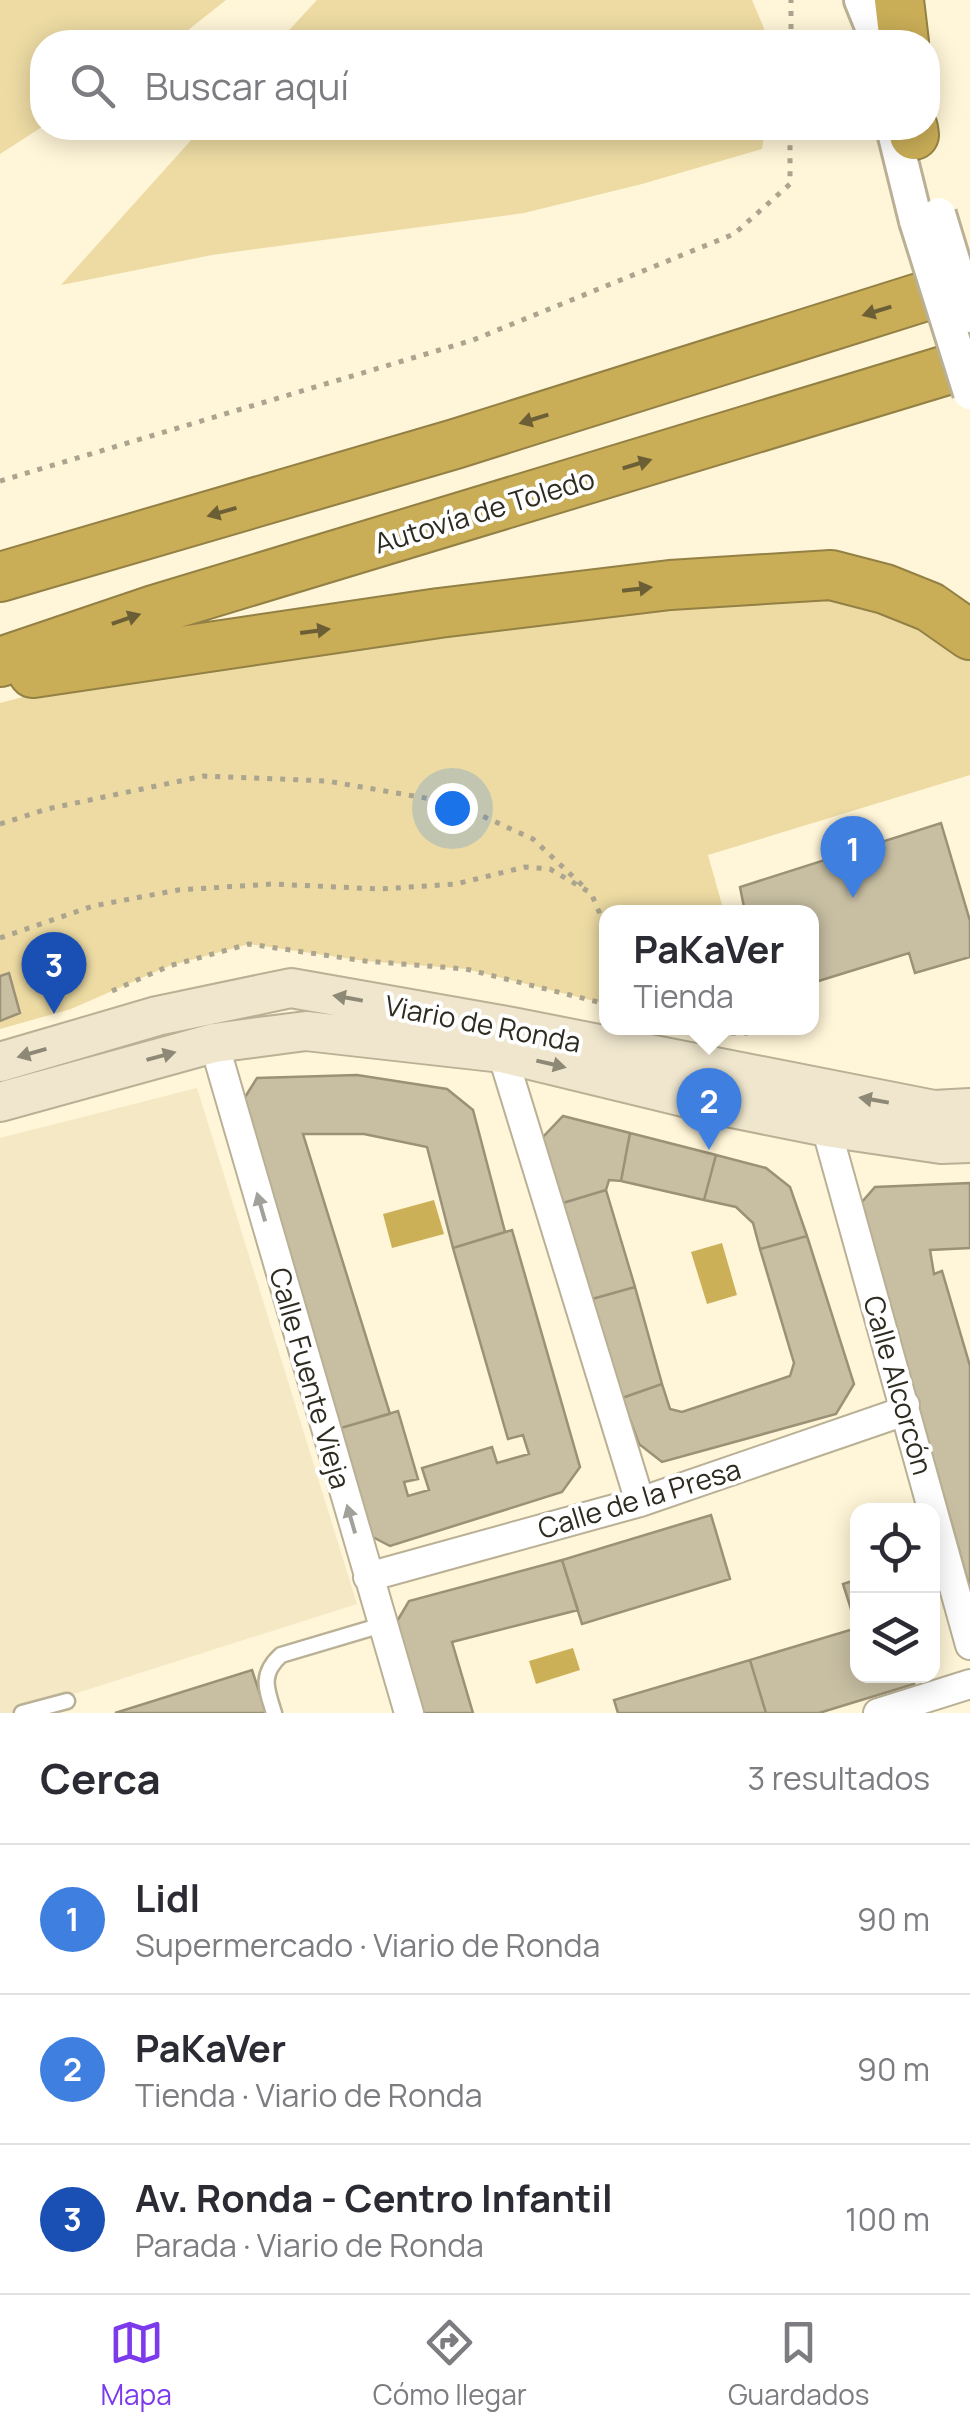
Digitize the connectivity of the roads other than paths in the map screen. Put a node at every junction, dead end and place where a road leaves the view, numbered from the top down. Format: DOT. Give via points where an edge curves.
graph roads {
  1 [pos="899,0"];
  2 [pos="861,1"];
  3 [pos="871,30"];
  4 [pos="903,30"];
  5 [pos="910,140"];
  6 [pos="970,282"];
  7 [pos="964,336"];
  8 [pos="970,393"];
  9 [pos="0,577"];
  10 [pos="970,635"];
  11 [pos="0,662"];
  12 [pos="0,678"];
  13 [pos="214,1043"];
  14 [pos="502,1053"];
  15 [pos="0,1062"];
  16 [pos="0,1102"];
  17 [pos="970,1108"];
  18 [pos="826,1126"];
  19 [pos="970,1144"];
  20 [pos="905,1405"];
  21 [pos="640,1502"];
  22 [pos="368,1577"];
  23 [pos="382,1625"];
  24 [pos="970,1644"];
  25 [pos="970,1684"];
  26 [pos="67,1701"];
  27 [pos="22,1713"];
  28 [pos="274,1713"];
  29 [pos="409,1713"];
  30 [pos="878,1713"];
  1 -- 4 [label="highway"];
  2 -- 3 [label="street"];
  5 -- 7 [label="street, bridge"];
  6 -- 9 [label="highway, one-way" via="455,444"];
  7 -- 8 [label="street, bridge"];
  11 -- 7 [label="highway, Autovía de Toledo, one-way"];
  12 -- 10 [label="highway, one-way" via="439,613 670,585 831,575 930,608"];
  13 -- 14 [label="main road, Viario de Ronda" via="306,1032"];
  16 -- 13 [label="main road, Viario de Ronda, one-way"];
  22 -- 13 [label="street, Calle Fuente Vieja, one-way"];
  14 -- 18 [label="main road, Viario de Ronda, one-way"];
  14 -- 21 [label="street"];
  17 -- 15 [label="main road, Viario de Ronda, one-way" via="934,1110 291,988 157,1016"];
  18 -- 19 [label="main road, Viario de Ronda"];
  18 -- 20 [label="street, Calle Alcorcón"];
  20 -- 21 [label="street, Calle de la Presa" via="893,1415"];
  20 -- 24 [label="street, Calle Alcorcón"];
  21 -- 22 [label="street, Calle de la Presa"];
  22 -- 23 [label="street, Calle Fuente Vieja"];
  23 -- 28 [label="lane" via="269,1666 264,1682"];
  23 -- 29 [label="street, Calle Fuente Vieja"];
  25 -- 30 [label="street"];
  26 -- 27 [label="lane"];
}
